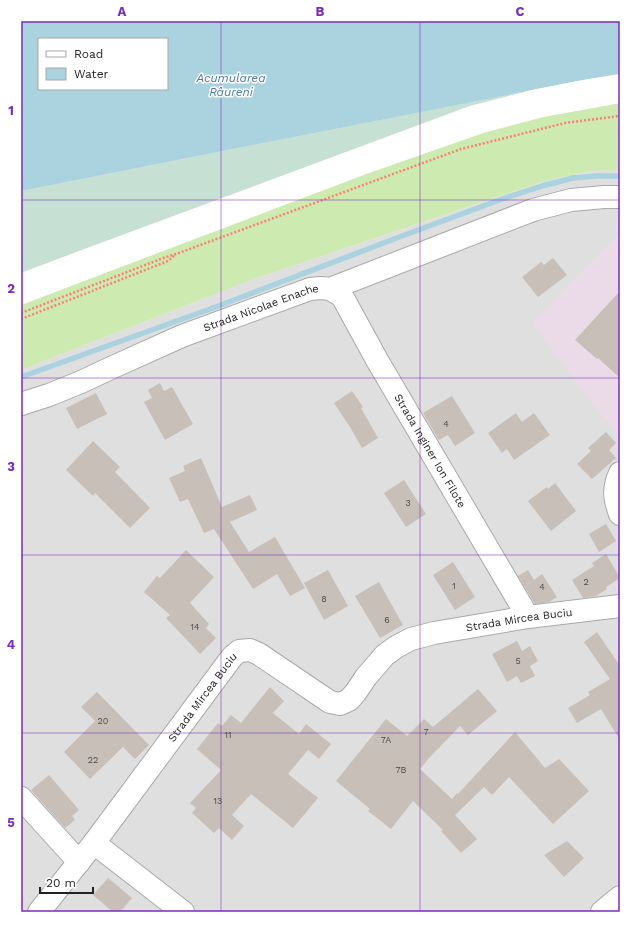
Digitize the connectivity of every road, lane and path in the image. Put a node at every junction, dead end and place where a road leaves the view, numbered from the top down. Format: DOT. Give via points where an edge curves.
graph roads {
  1 [pos="620,116"];
  2 [pos="620,197"];
  3 [pos="176,254"];
  4 [pos="330,289"];
  5 [pos="21,313"];
  6 [pos="21,319"];
  7 [pos="21,404"];
  8 [pos="620,473"];
  9 [pos="620,514"];
  10 [pos="620,606"];
  11 [pos="528,617"];
  12 [pos="21,798"];
  13 [pos="94,843"];
  14 [pos="79,862"];
  15 [pos="620,896"];
  16 [pos="39,912"];
  17 [pos="183,912"];
  18 [pos="602,912"];
  1 -- 3 [label="path" via="565,123 461,149"];
  2 -- 4 [label="street, Strada Nicolae Enache" via="571,200 533,210"];
  3 -- 5 [label="path"];
  3 -- 6 [label="path" via="168,261"];
  4 -- 7 [label="street, Strada Nicolae Enache" via="310,289 196,331 81,382"];
  4 -- 11 [label="street, Strada Inginer Ion Filote" via="342,296"];
  8 -- 9 [label="street" via="615,492"];
  10 -- 11 [label="street, Strada Mircea Buciu"];
  11 -- 13 [label="street, Strada Mircea Buciu" via="410,639 385,655 349,700 340,704 330,702 260,654 250,650 239,651 222,669"];
  12 -- 14 [label="street"];
  13 -- 14 [label="street, Strada Mircea Buciu"];
  13 -- 17 [label="street"];
  14 -- 16 [label="street, Strada Mircea Buciu"];
  15 -- 18 [label="street"];
}
